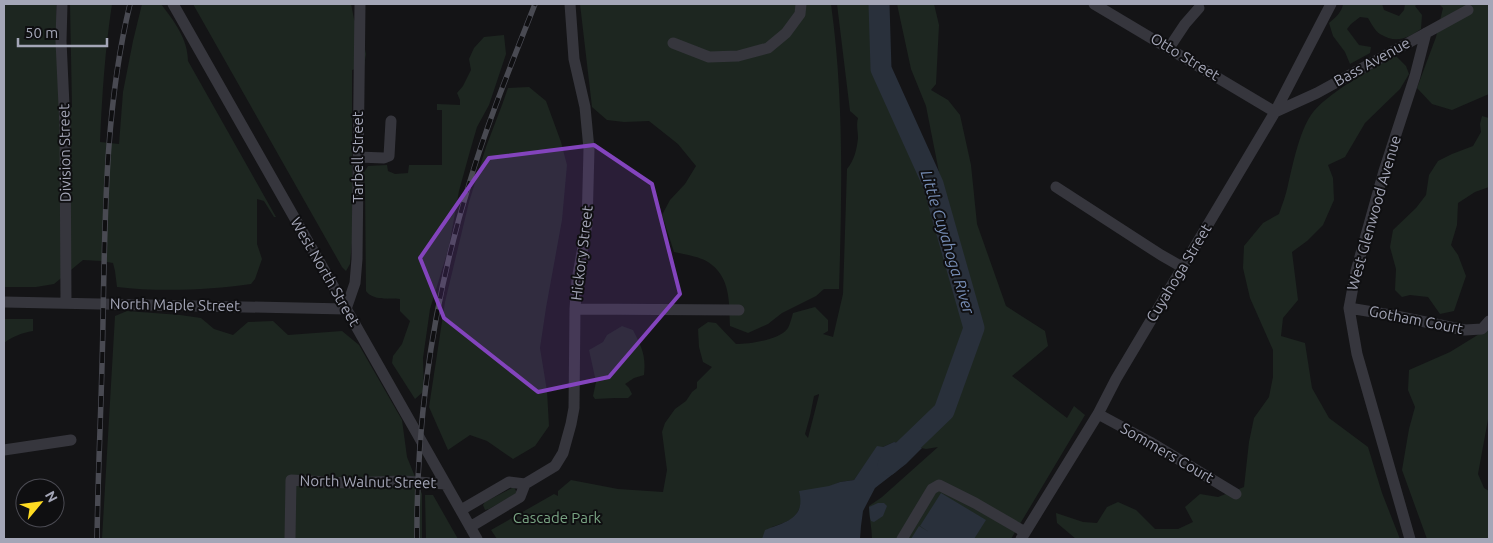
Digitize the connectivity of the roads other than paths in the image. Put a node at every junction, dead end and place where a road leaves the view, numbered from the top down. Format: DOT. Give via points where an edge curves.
graph roads {
  1 [pos="62,4"];
  2 [pos="173,4"];
  3 [pos="360,4"];
  4 [pos="570,4"];
  5 [pos="801,4"];
  6 [pos="1094,4"];
  7 [pos="1331,4"];
  8 [pos="1199,8"];
  9 [pos="1468,10"];
  10 [pos="1426,33"];
  11 [pos="673,43"];
  12 [pos="1170,48"];
  13 [pos="1275,112"];
  14 [pos="391,121"];
  15 [pos="358,157"];
  16 [pos="1056,186"];
  17 [pos="1182,267"];
  18 [pos="4,302"];
  19 [pos="66,303"];
  20 [pos="1349,308"];
  21 [pos="346,309"];
  22 [pos="575,309"];
  23 [pos="739,310"];
  24 [pos="1486,325"];
  25 [pos="1098,414"];
  26 [pos="71,440"];
  27 [pos="4,450"];
  28 [pos="446,484"];
  29 [pos="525,484"];
  30 [pos="1236,494"];
  31 [pos="461,510"];
  32 [pos="470,527"];
  33 [pos="1023,536"];
  34 [pos="290,539"];
  35 [pos="477,539"];
  36 [pos="902,539"];
  37 [pos="1410,539"];
  1 -- 19 [label="street, Division Street"];
  2 -- 21 [label="street, West North Street"];
  3 -- 15 [label="street, Tarbell Street"];
  4 -- 22 [label="street, Hickory Street" via="574,59 585,107 589,149 587,225"];
  5 -- 11 [label="street" via="800,14 786,33 768,48 738,56 709,57"];
  6 -- 12 [label="street, Otto Street"];
  7 -- 13 [label="street, Cuyahoga Street"];
  8 -- 12 [label="street"];
  9 -- 10 [label="street, Bass Avenue"];
  10 -- 13 [label="street, Bass Avenue"];
  10 -- 20 [label="street, West Glenwood Avenue" via="1356,271"];
  12 -- 13 [label="street, Otto Street"];
  13 -- 17 [label="street, Cuyahoga Street"];
  14 -- 15 [label="street" via="389,156"];
  15 -- 21 [label="street, Tarbell Street" via="357,259 355,283"];
  16 -- 17 [label="street"];
  17 -- 25 [label="street, Cuyahoga Street"];
  18 -- 19 [label="street, North Maple Street"];
  19 -- 21 [label="street, North Maple Street"];
  20 -- 24 [label="street, Gotham Court" via="1465,330"];
  20 -- 37 [label="street, West Glenwood Avenue" via="1357,354"];
  21 -- 28 [label="street, West North Street"];
  22 -- 23 [label="street"];
  22 -- 29 [label="street, Hickory Street" via="574,408 567,440 555,466"];
  25 -- 30 [label="street, Sommers Court"];
  25 -- 33 [label="street, Cuyahoga Street"];
  26 -- 27 [label="street"];
  28 -- 31 [label="street, West North Street"];
  28 -- 34 [label="street, North Walnut Street" via="290,480"];
  29 -- 31 [label="street, Hickory Street" via="510,482"];
  29 -- 32 [label="street, Hickory Street" via="520,497"];
  31 -- 32 [label="street, West North Street"];
  32 -- 35 [label="street, West North Street"];
  33 -- 36 [label="street" via="975,503 939,485 932,489"];
}
